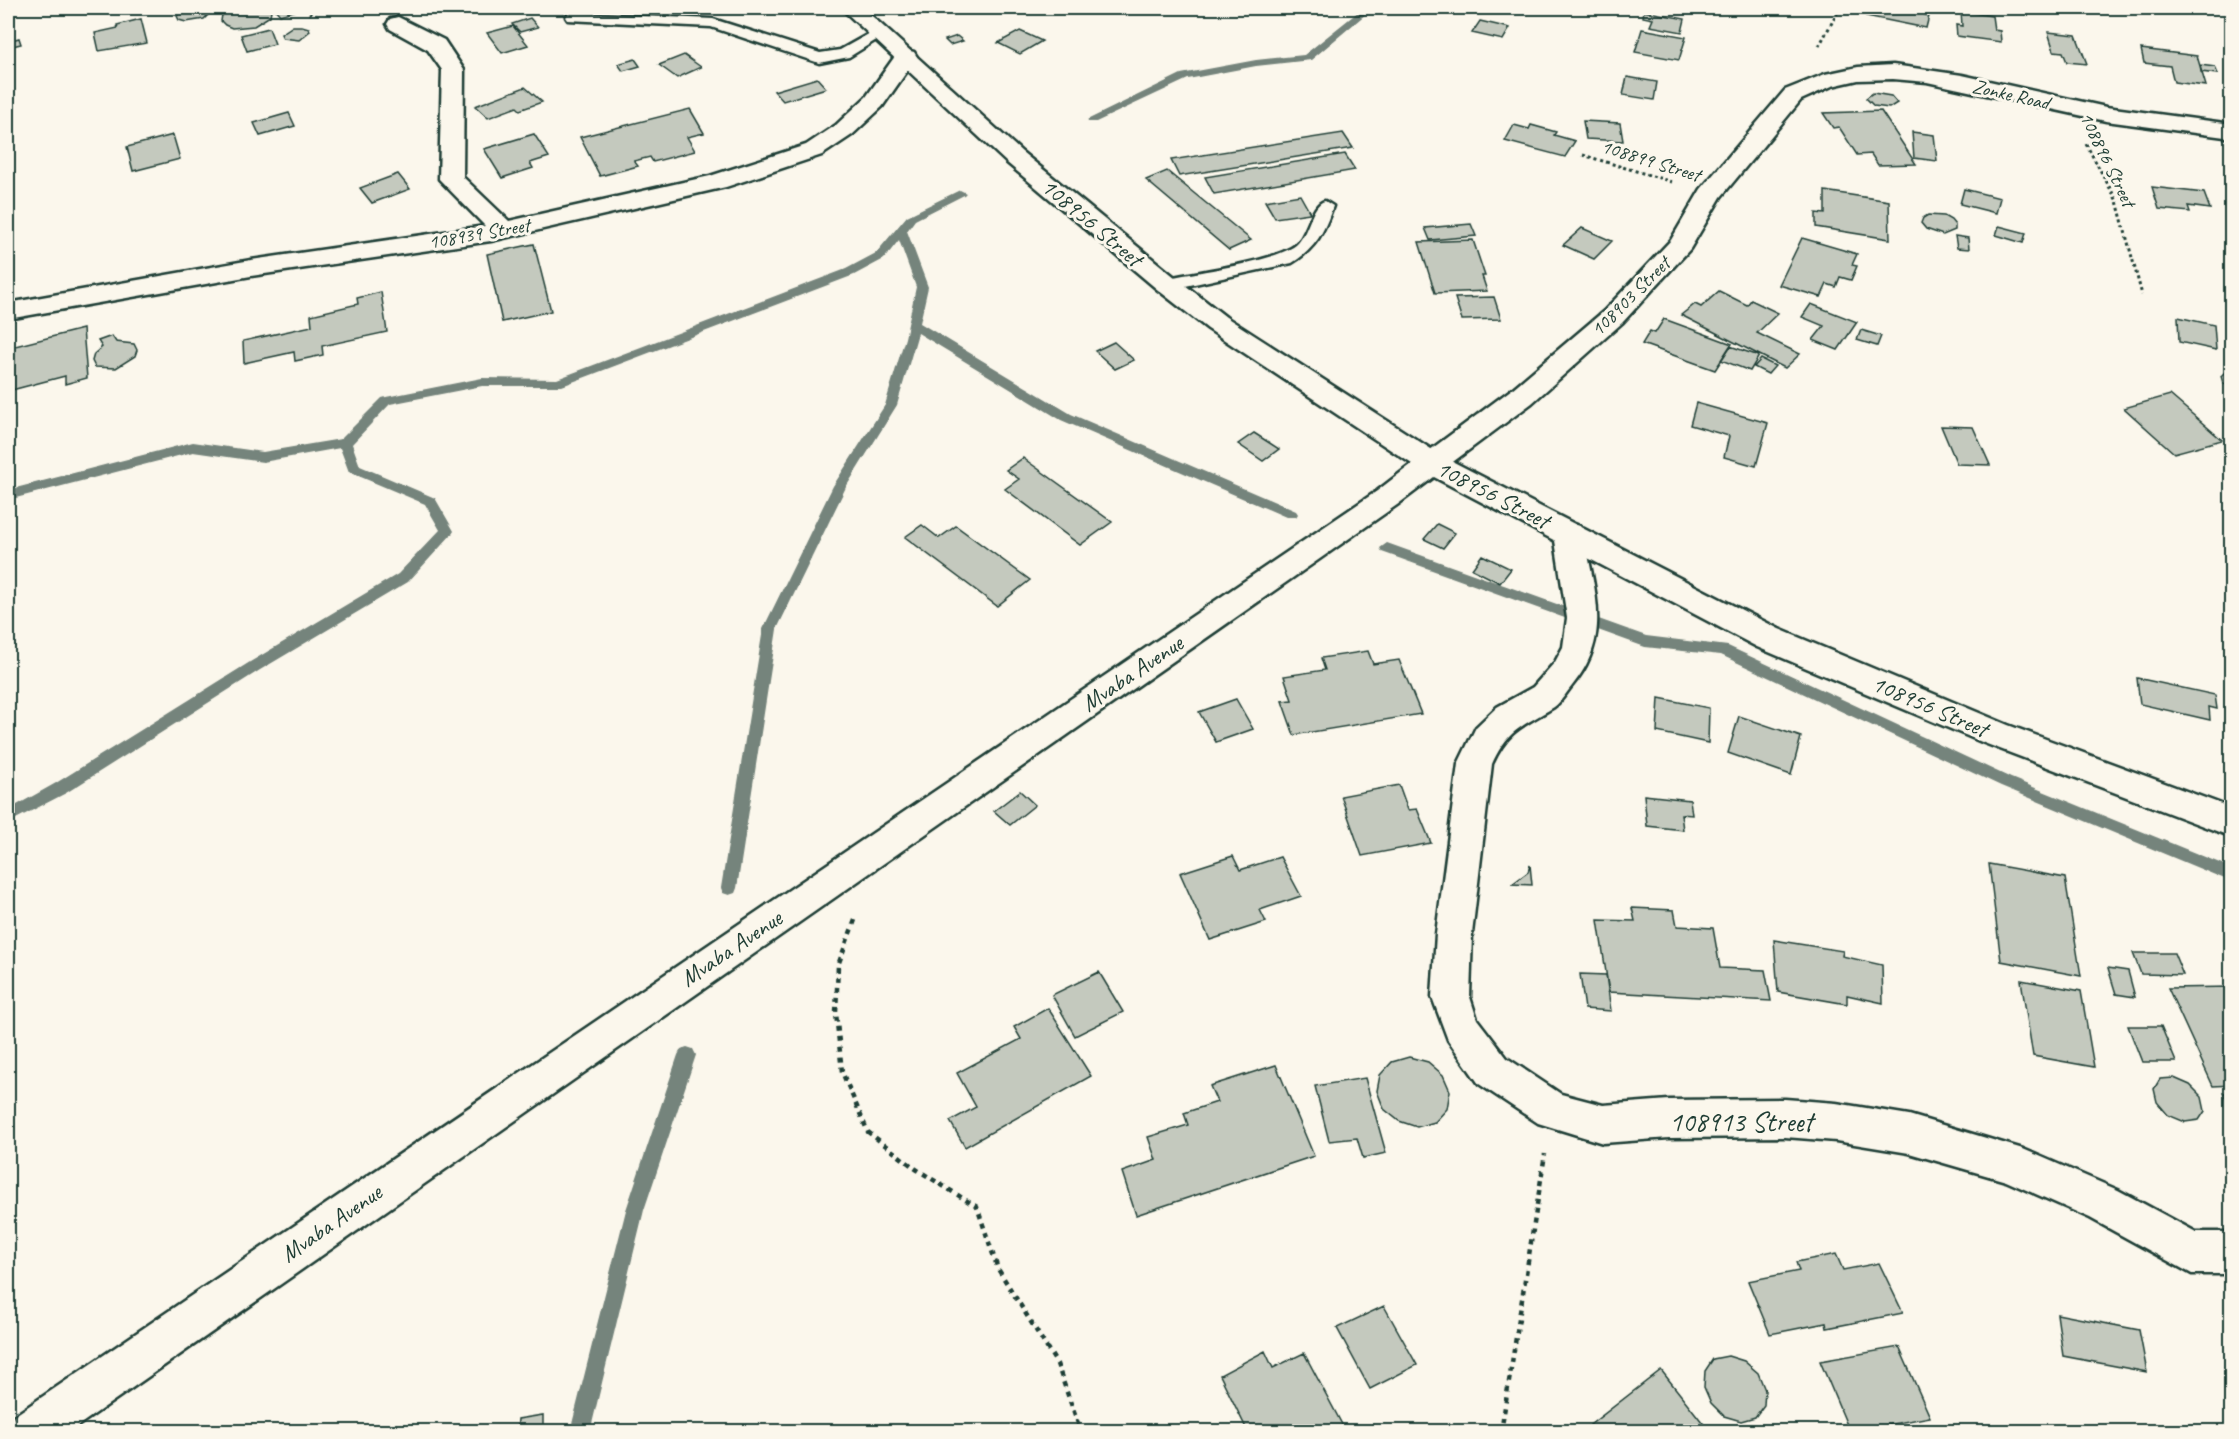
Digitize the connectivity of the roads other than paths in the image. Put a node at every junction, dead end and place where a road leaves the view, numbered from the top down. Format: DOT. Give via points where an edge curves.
graph roads {
  1 [pos="851,8"];
  2 [pos="573,17"];
  3 [pos="398,24"];
  4 [pos="879,34"];
  5 [pos="906,57"];
  6 [pos="1793,95"];
  7 [pos="2232,131"];
  8 [pos="1325,206"];
  9 [pos="504,230"];
  10 [pos="1167,285"];
  11 [pos="8,312"];
  12 [pos="1432,463"];
  13 [pos="1569,534"];
  14 [pos="2232,823"];
  15 [pos="2232,1253"];
  16 [pos="30,1431"];
  1 -- 4 [label="street, 108956 Street"];
  2 -- 4 [label="lane" via="713,23 819,58 844,54"];
  3 -- 9 [label="street" via="436,45 453,70 451,179"];
  4 -- 5 [label="street, 108956 Street"];
  5 -- 9 [label="street, 108939 Street" via="874,102 844,130 814,150 717,182"];
  5 -- 10 [label="street, 108956 Street" via="1014,157"];
  6 -- 7 [label="street, Zonke Road" via="1831,77 1877,72 1932,77 2065,107"];
  6 -- 12 [label="street, 108903 Street" via="1710,194 1681,244 1613,317 1522,396"];
  8 -- 10 [label="lane" via="1313,240 1286,259"];
  9 -- 11 [label="street, 108939 Street" via="251,268"];
  10 -- 12 [label="street, 108956 Street" via="1216,323"];
  12 -- 13 [label="street, 108956 Street"];
  12 -- 16 [label="street, Mvaba Avenue" via="1387,498"];
  13 -- 14 [label="street, 108956 Street" via="1768,638 1996,734"];
  13 -- 15 [label="street, 108913 Street" via="1583,618 1579,648 1545,696 1509,716 1488,735 1475,764 1454,934 1451,997 1461,1028 1493,1071 1552,1110 1603,1124 1669,1119 1785,1119 1836,1122 1909,1134 2008,1163 2104,1204 2192,1253"];
}
